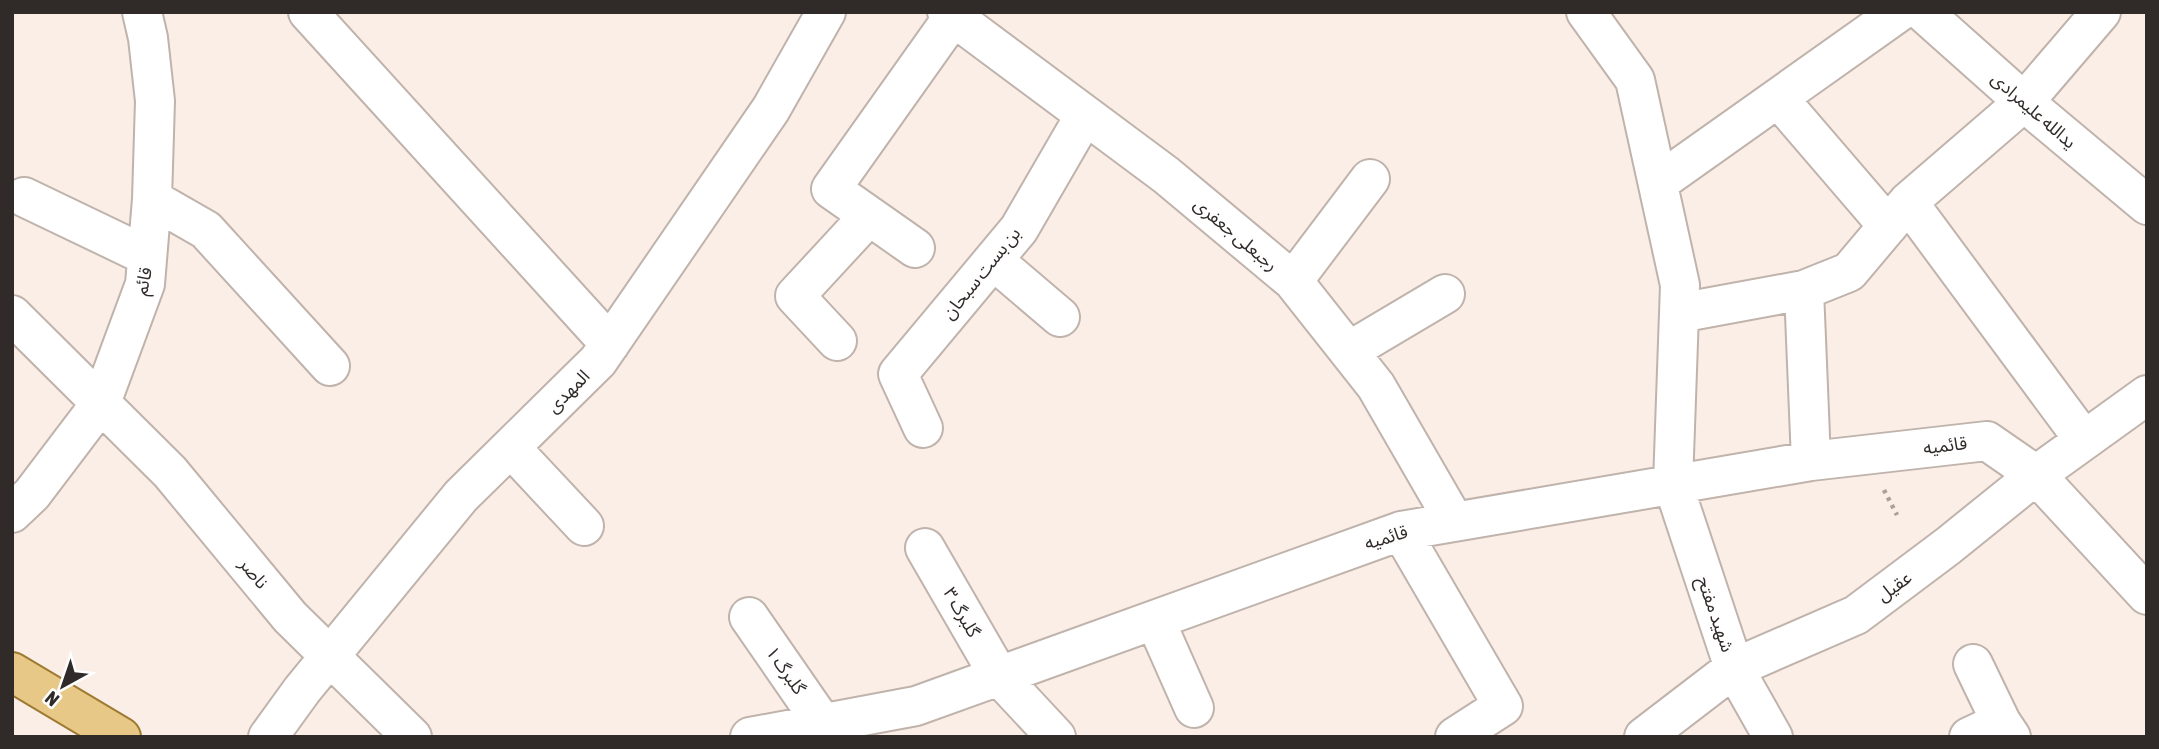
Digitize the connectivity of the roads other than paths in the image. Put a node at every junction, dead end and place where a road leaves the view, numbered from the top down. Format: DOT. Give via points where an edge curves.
graph roads {
  1 [pos="142,12"];
  2 [pos="308,12"];
  3 [pos="826,12"];
  4 [pos="1586,12"];
  5 [pos="1899,12"];
  6 [pos="1923,12"];
  7 [pos="2101,12"];
  8 [pos="950,15"];
  9 [pos="1778,98"];
  10 [pos="2024,102"];
  11 [pos="1085,115"];
  12 [pos="1370,179"];
  13 [pos="1658,183"];
  14 [pos="24,197"];
  15 [pos="152,200"];
  16 [pos="2147,205"];
  17 [pos="1898,214"];
  18 [pos="869,216"];
  19 [pos="915,248"];
  20 [pos="148,256"];
  21 [pos="993,260"];
  22 [pos="1293,282"];
  23 [pos="1804,290"];
  24 [pos="1445,294"];
  25 [pos="1679,313"];
  26 [pos="12,315"];
  27 [pos="1060,317"];
  28 [pos="837,341"];
  29 [pos="610,344"];
  30 [pos="1349,351"];
  31 [pos="330,366"];
  32 [pos="2147,394"];
  33 [pos="102,403"];
  34 [pos="923,428"];
  35 [pos="2084,440"];
  36 [pos="510,447"];
  37 [pos="1811,461"];
  38 [pos="2036,475"];
  39 [pos="1673,485"];
  40 [pos="12,513"];
  41 [pos="1454,522"];
  42 [pos="584,527"];
  43 [pos="1401,531"];
  44 [pos="925,548"];
  45 [pos="2147,595"];
  46 [pos="749,617"];
  47 [pos="1155,620"];
  48 [pos="330,656"];
  49 [pos="1973,664"];
  50 [pos="1734,667"];
  51 [pos="12,672"];
  52 [pos="999,676"];
  53 [pos="1194,708"];
  54 [pos="828,730"];
  55 [pos="1994,732"];
  56 [pos="115,735"];
  57 [pos="268,737"];
  58 [pos="412,737"];
  59 [pos="750,737"];
  60 [pos="1056,737"];
  61 [pos="1455,737"];
  62 [pos="1644,737"];
  63 [pos="1773,737"];
  1 -- 15 [label="street, قائم" via="155,102"];
  2 -- 29 [label="street"];
  3 -- 29 [label="street, المهدی" via="771,109"];
  4 -- 13 [label="street" via="1635,80"];
  5 -- 9 [label="street"];
  6 -- 10 [label="street, یدالله علیمرادی"];
  7 -- 10 [label="street"];
  8 -- 11 [label="street, رجبعلی جعفری"];
  8 -- 18 [label="street" via="831,189"];
  9 -- 13 [label="street"];
  9 -- 17 [label="street"];
  10 -- 16 [label="street, یدالله علیمرادی"];
  10 -- 17 [label="street"];
  11 -- 21 [label="street, بن بست سبحان" via="1019,229"];
  11 -- 22 [label="street, رجبعلی جعفری" via="1166,175"];
  12 -- 22 [label="street"];
  13 -- 25 [label="street" via="1680,285"];
  14 -- 20 [label="street"];
  15 -- 20 [label="street, قائم"];
  15 -- 31 [label="street" via="206,230"];
  17 -- 23 [label="street" via="1849,272"];
  17 -- 35 [label="street"];
  18 -- 19 [label="street"];
  18 -- 28 [label="street" via="795,296"];
  20 -- 33 [label="street, قائم" via="145,284"];
  21 -- 27 [label="street"];
  21 -- 34 [label="street, بن بست سبحان" via="898,374"];
  22 -- 30 [label="street, رجبعلی جعفری"];
  23 -- 25 [label="street"];
  23 -- 37 [label="street"];
  24 -- 30 [label="street"];
  25 -- 39 [label="street"];
  26 -- 33 [label="street, ناصر"];
  29 -- 36 [label="street, المهدی"];
  30 -- 41 [label="street, رجبعلی جعفری" via="1376,386"];
  32 -- 35 [label="street, عقیل"];
  33 -- 40 [label="street, قائم"];
  33 -- 48 [label="street, ناصر" via="170,472 290,617"];
  35 -- 38 [label="street, عقیل"];
  36 -- 42 [label="street"];
  36 -- 48 [label="street, المهدی" via="461,496"];
  37 -- 38 [label="street, قائمیه" via="1987,441"];
  37 -- 39 [label="street, قائمیه"];
  38 -- 45 [label="street, قائمیه"];
  38 -- 50 [label="street, عقیل" via="1856,615"];
  39 -- 41 [label="street, قائمیه"];
  39 -- 50 [label="street, شهید مفتح"];
  41 -- 43 [label="street, قائمیه"];
  43 -- 47 [label="street, قائمیه"];
  43 -- 61 [label="street" via="1503,706"];
  44 -- 52 [label="street, گلبرگ ۳"];
  46 -- 54 [label="street, گلبرگ ۱"];
  47 -- 52 [label="street, قائمیه"];
  47 -- 53 [label="street"];
  48 -- 57 [label="street, المهدی"];
  48 -- 58 [label="street, ناصر"];
  49 -- 55 [label="street"];
  50 -- 62 [label="street, عقیل"];
  50 -- 63 [label="street, شهید مفتح"];
  51 -- 56 [label="main road"];
  52 -- 54 [label="street, قائمیه" via="916,706"];
  52 -- 60 [label="street, گلبرگ ۳"];
  54 -- 59 [label="street, قائمیه"];
}
